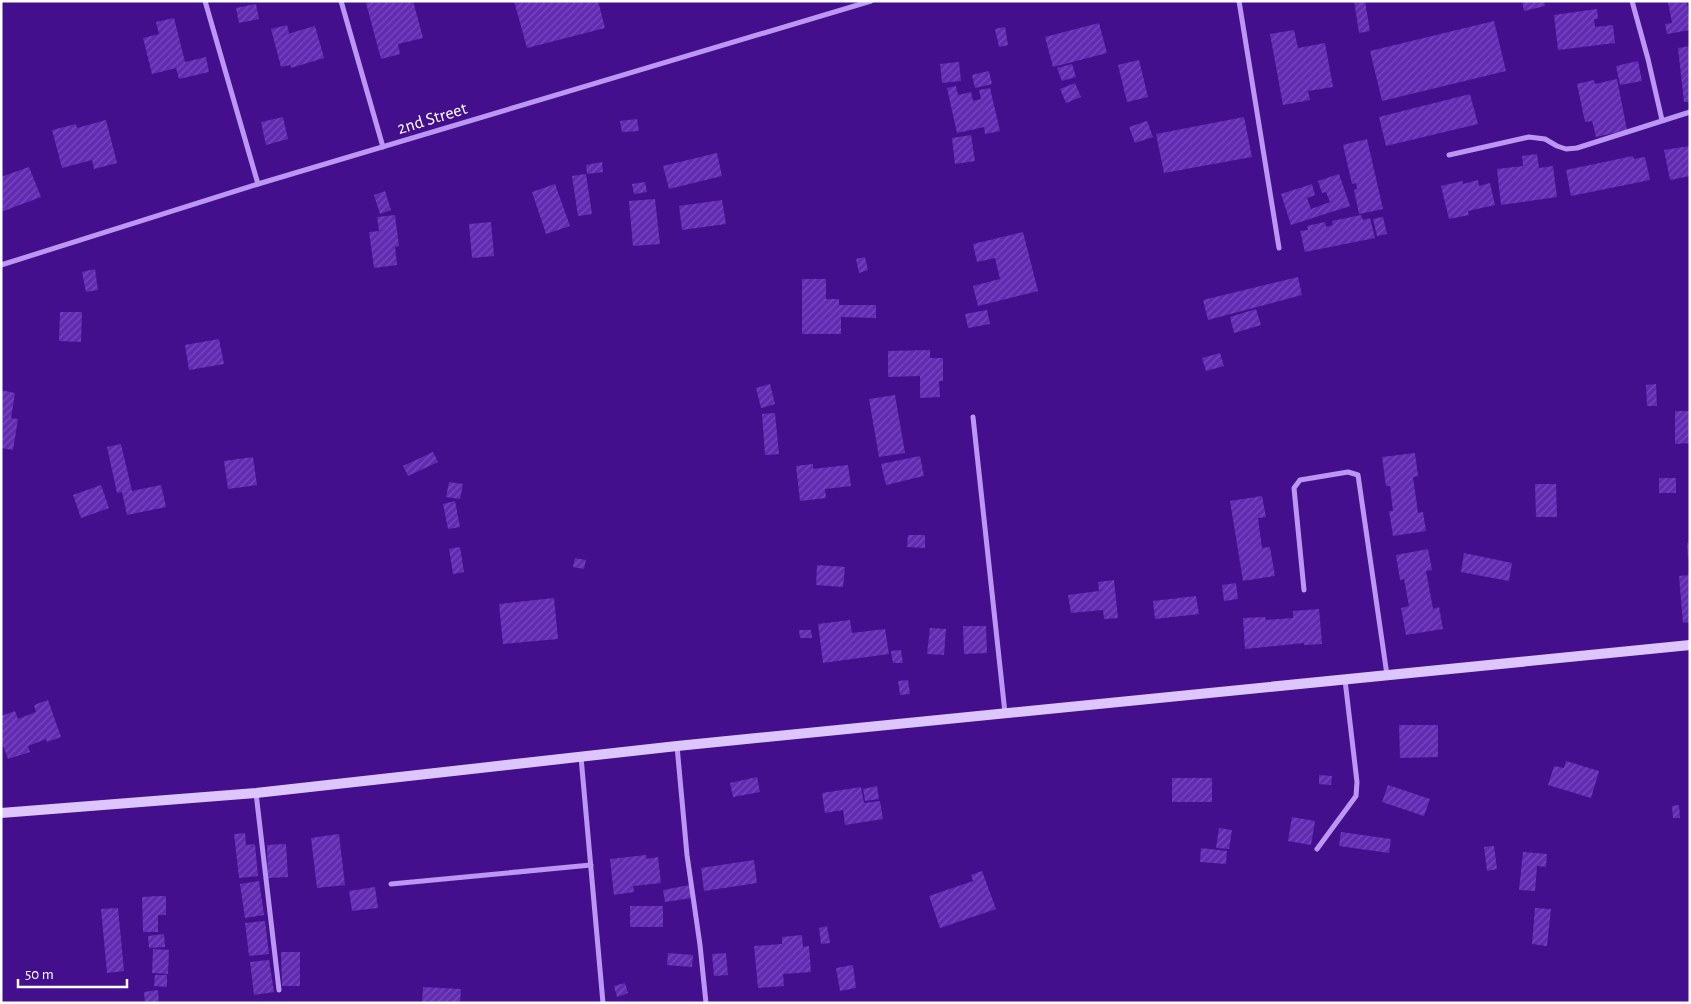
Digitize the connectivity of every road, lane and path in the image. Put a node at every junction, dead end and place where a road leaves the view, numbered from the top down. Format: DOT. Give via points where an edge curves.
graph roads {
  1 [pos="205,1"];
  2 [pos="342,1"];
  3 [pos="871,1"];
  4 [pos="1239,1"];
  5 [pos="1632,1"];
  6 [pos="1690,112"];
  7 [pos="1662,120"];
  8 [pos="383,147"];
  9 [pos="1449,155"];
  10 [pos="258,184"];
  11 [pos="1279,248"];
  12 [pos="1,265"];
  13 [pos="973,417"];
  14 [pos="1304,590"];
  15 [pos="1690,645"];
  16 [pos="1387,676"];
  17 [pos="1344,680"];
  18 [pos="1005,714"];
  19 [pos="676,746"];
  20 [pos="581,757"];
  21 [pos="256,793"];
  22 [pos="1,813"];
  23 [pos="1317,849"];
  24 [pos="591,865"];
  25 [pos="391,884"];
  26 [pos="279,990"];
  27 [pos="603,1003"];
  28 [pos="706,1003"];
  1 -- 10 [label="street"];
  2 -- 8 [label="street"];
  3 -- 8 [label="street, 2nd Street"];
  4 -- 11 [label="street"];
  5 -- 7 [label="street"];
  6 -- 7 [label="street"];
  7 -- 9 [label="street" via="1577,148 1566,149 1529,136"];
  8 -- 10 [label="street, 2nd Street"];
  10 -- 12 [label="street, 2nd Street"];
  13 -- 18 [label="street"];
  14 -- 16 [label="street" via="1294,488 1300,480 1348,472 1358,475"];
  15 -- 16 [label="main road"];
  16 -- 17 [label="main road"];
  17 -- 18 [label="main road"];
  17 -- 23 [label="street" via="1356,796"];
  18 -- 19 [label="main road"];
  19 -- 20 [label="main road"];
  19 -- 28 [label="street"];
  20 -- 21 [label="main road"];
  20 -- 24 [label="street"];
  21 -- 22 [label="main road"];
  21 -- 26 [label="street"];
  24 -- 25 [label="street"];
  24 -- 27 [label="street"];
}
